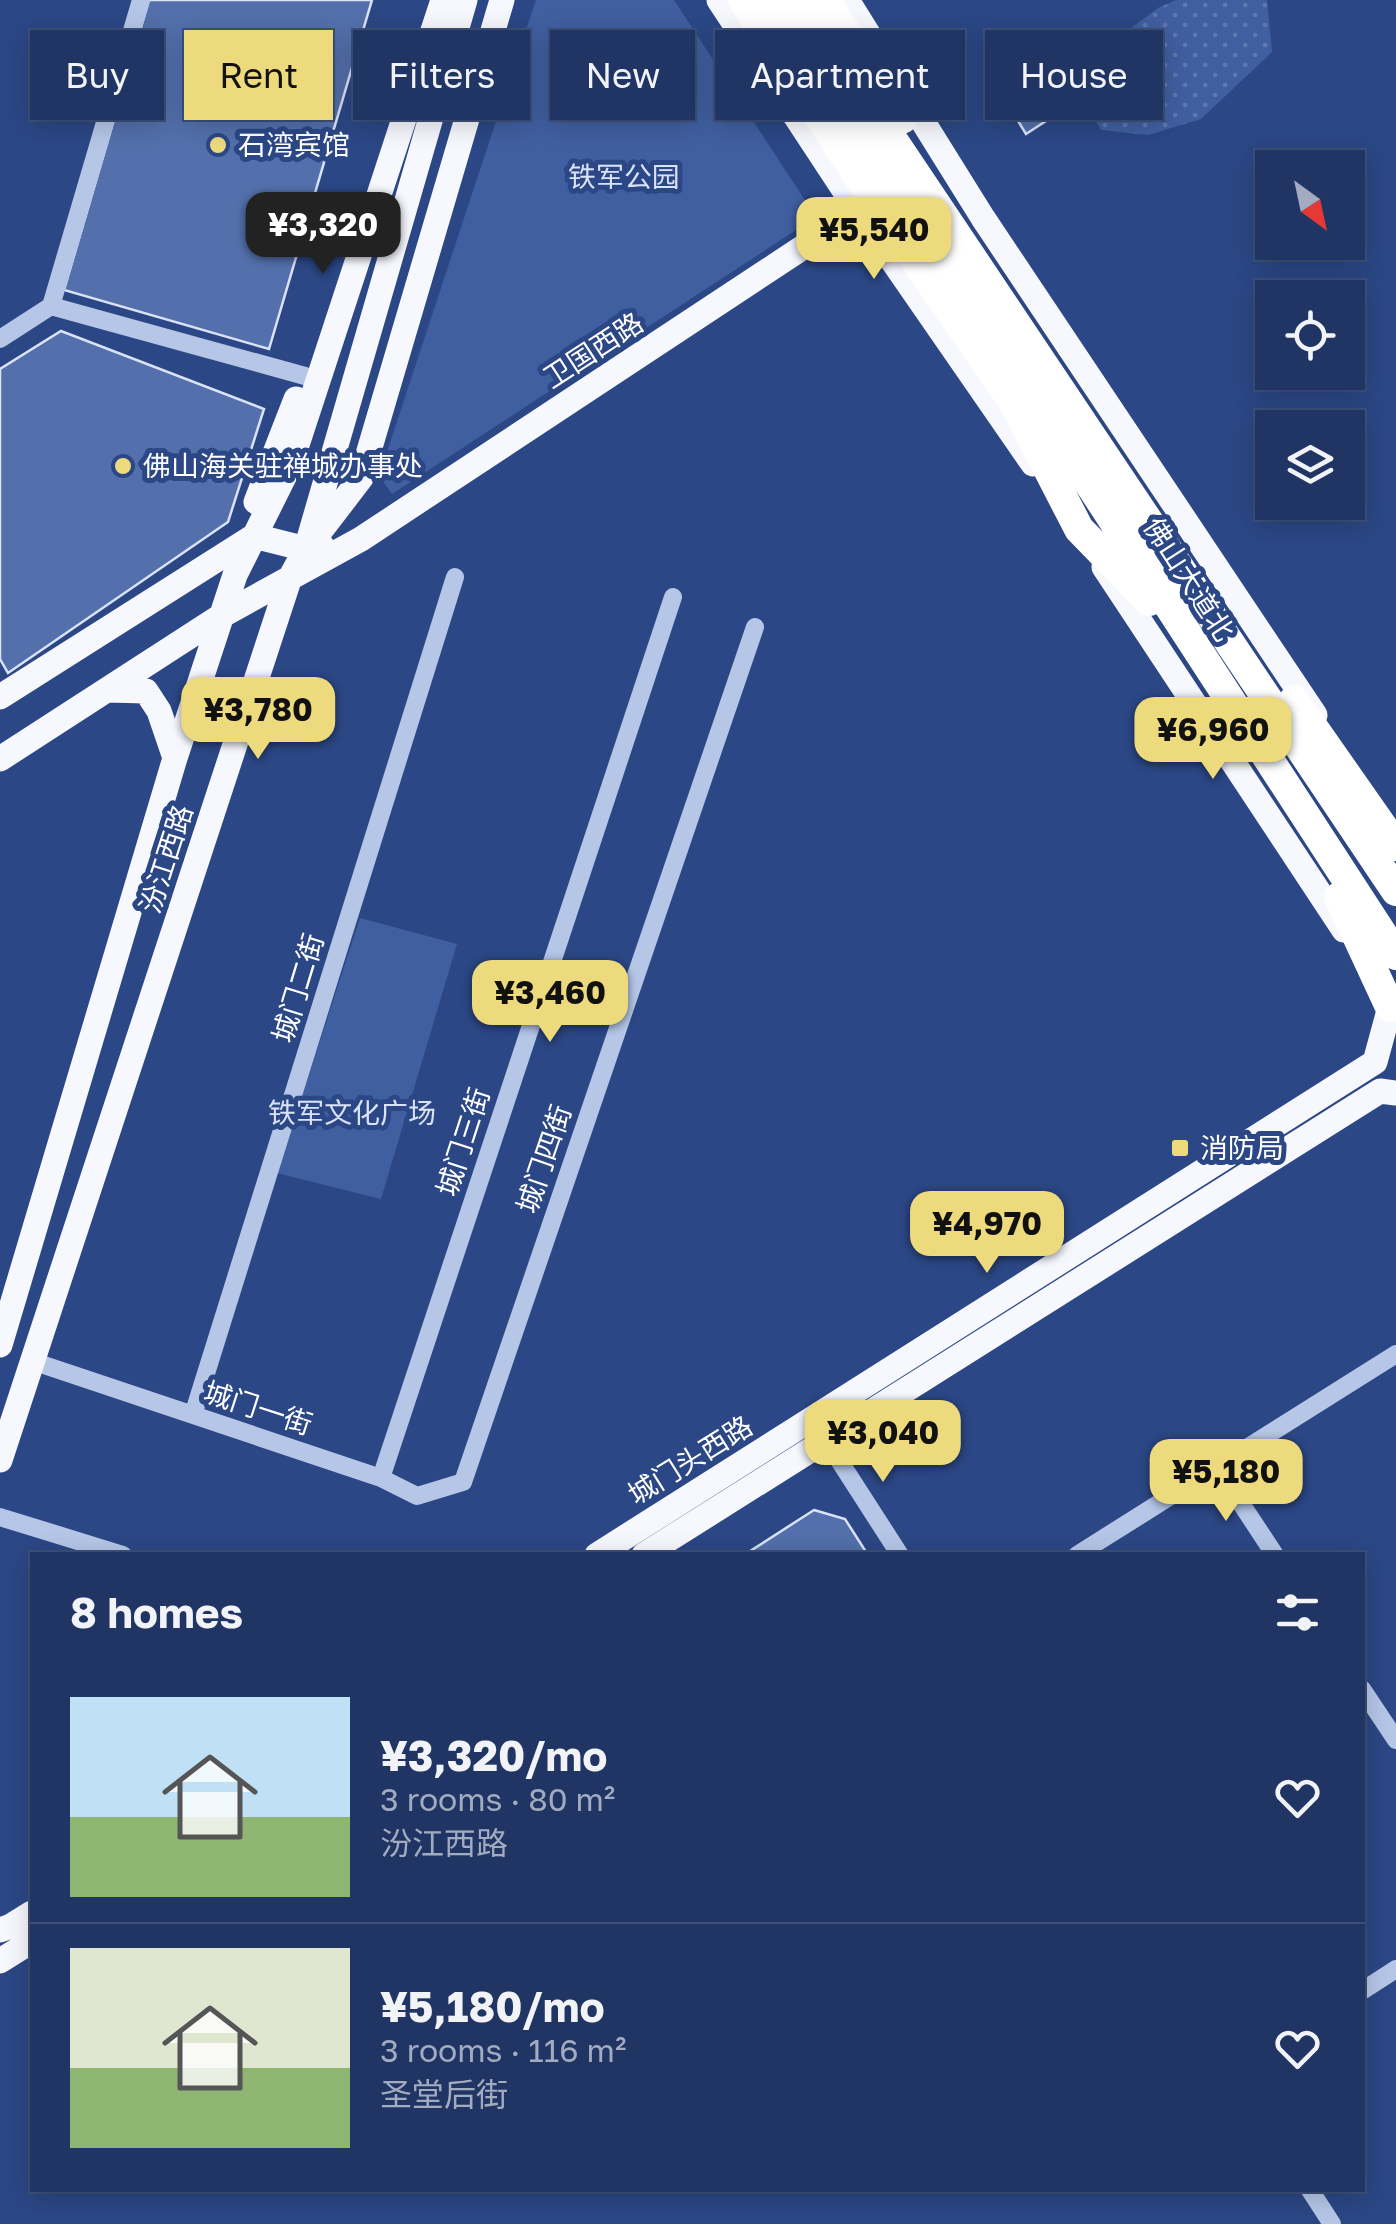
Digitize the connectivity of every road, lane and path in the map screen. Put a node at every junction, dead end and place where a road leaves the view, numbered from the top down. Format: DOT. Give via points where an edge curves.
graph roads {
  1 [pos="141,0"];
  2 [pos="426,0"];
  3 [pos="443,0"];
  4 [pos="465,0"];
  5 [pos="502,0"];
  6 [pos="719,0"];
  7 [pos="743,0"];
  8 [pos="770,0"];
  9 [pos="799,0"];
  10 [pos="824,0"];
  11 [pos="846,0"];
  12 [pos="442,30"];
  13 [pos="447,30"];
  14 [pos="411,120"];
  15 [pos="424,120"];
  16 [pos="411,182"];
  17 [pos="872,214"];
  18 [pos="433,232"];
  19 [pos="390,258"];
  20 [pos="51,306"];
  21 [pos="1007,335"];
  22 [pos="0,340"];
  23 [pos="309,387"];
  24 [pos="1079,530"];
  25 [pos="254,536"];
  26 [pos="362,539"];
  27 [pos="306,550"];
  28 [pos="219,558"];
  29 [pos="454,577"];
  30 [pos="289,580"];
  31 [pos="674,597"];
  32 [pos="222,616"];
  33 [pos="756,628"];
  34 [pos="1196,650"];
  35 [pos="107,690"];
  36 [pos="1,694"];
  37 [pos="175,758"];
  38 [pos="0,760"];
  39 [pos="1294,800"];
  40 [pos="1396,835"];
  41 [pos="1396,846"];
  42 [pos="1396,891"];
  43 [pos="1396,955"];
  44 [pos="1393,1011"];
  45 [pos="1396,1093"];
  46 [pos="0,1345"];
  47 [pos="1396,1354"];
  48 [pos="32,1361"];
  49 [pos="193,1415"];
  50 [pos="826,1440"];
  51 [pos="0,1460"];
  52 [pos="1217,1467"];
  53 [pos="380,1478"];
  54 [pos="463,1482"];
  55 [pos="0,1517"];
  56 [pos="113,1552"];
  57 [pos="602,1552"];
  58 [pos="649,1552"];
  59 [pos="898,1552"];
  60 [pos="1083,1552"];
  61 [pos="1273,1552"];
  62 [pos="1369,1712"];
  63 [pos="1396,1740"];
  64 [pos="30,1913"];
  65 [pos="0,1930"];
  66 [pos="30,1941"];
  67 [pos="0,1961"];
  68 [pos="1396,1969"];
  69 [pos="1365,1989"];
  70 [pos="1311,2192"];
  71 [pos="1332,2224"];
  1 -- 20 [label="street"];
  2 -- 23 [label="main road"];
  3 -- 12 [label="main road"];
  4 -- 13 [label="main road"];
  5 -- 18 [label="main road"];
  6 -- 17 [label="main road"];
  7 -- 17 [label="highway"];
  8 -- 21 [label="highway"];
  9 -- 21 [label="highway"];
  10 -- 41 [label="highway"];
  11 -- 40 [label="main road"];
  14 -- 23 [label="main road, 汾江西路"];
  15 -- 16 [label="main road, 汾江西路"];
  16 -- 18 [label="main road"];
  16 -- 19 [label="main road, 汾江西路"];
  17 -- 24 [label="highway" via="1013,402"];
  17 -- 26 [label="main road, 卫国西路"];
  18 -- 19 [label="main road"];
  18 -- 27 [label="main road" via="361,478"];
  19 -- 27 [label="main road, 汾江西路"];
  20 -- 22 [label="street"];
  20 -- 23 [label="street"];
  21 -- 34 [label="highway, 佛山大道北"];
  21 -- 42 [label="highway, 佛山大道北" via="1152,524"];
  23 -- 25 [label="main road, 汾江西路" via="291,463"];
  23 -- 28 [label="main road" via="254,508"];
  24 -- 34 [label="highway"];
  24 -- 44 [label="main road"];
  25 -- 27 [label="main road"];
  25 -- 28 [label="main road"];
  25 -- 32 [label="main road, 汾江西路"];
  26 -- 27 [label="main road"];
  26 -- 30 [label="main road, 卫国西路"];
  27 -- 30 [label="main road, 汾江西路"];
  28 -- 36 [label="main road"];
  29 -- 49 [label="street, 城门二街"];
  30 -- 32 [label="main road"];
  30 -- 48 [label="main road, 汾江西路"];
  31 -- 53 [label="street, 城门三街"];
  32 -- 35 [label="main road"];
  32 -- 37 [label="main road, 汾江西路"];
  33 -- 54 [label="street, 城门四街"];
  34 -- 39 [label="highway, 佛山大道北"];
  35 -- 37 [label="main road" via="146,690"];
  35 -- 38 [label="main road"];
  37 -- 46 [label="main road, 汾江西路"];
  39 -- 43 [label="highway, 佛山大道北"];
  39 -- 44 [label="highway"];
  44 -- 57 [label="main road, 城门头西路" via="1375,1062"];
  45 -- 50 [label="main road, 城门头西路" via="1380,1091"];
  47 -- 52 [label="street"];
  48 -- 49 [label="street, 城门一街"];
  48 -- 51 [label="main road, 汾江西路"];
  49 -- 53 [label="street, 城门一街"];
  50 -- 58 [label="main road, 城门头西路"];
  50 -- 59 [label="street"];
  52 -- 60 [label="street"];
  52 -- 61 [label="street"];
  53 -- 54 [label="street, 城门一街" via="416,1496"];
  55 -- 56 [label="street"];
  62 -- 63 [label="street"];
  64 -- 65 [label="main road"];
  66 -- 67 [label="main road"];
  68 -- 69 [label="street"];
  70 -- 71 [label="street"];
}
